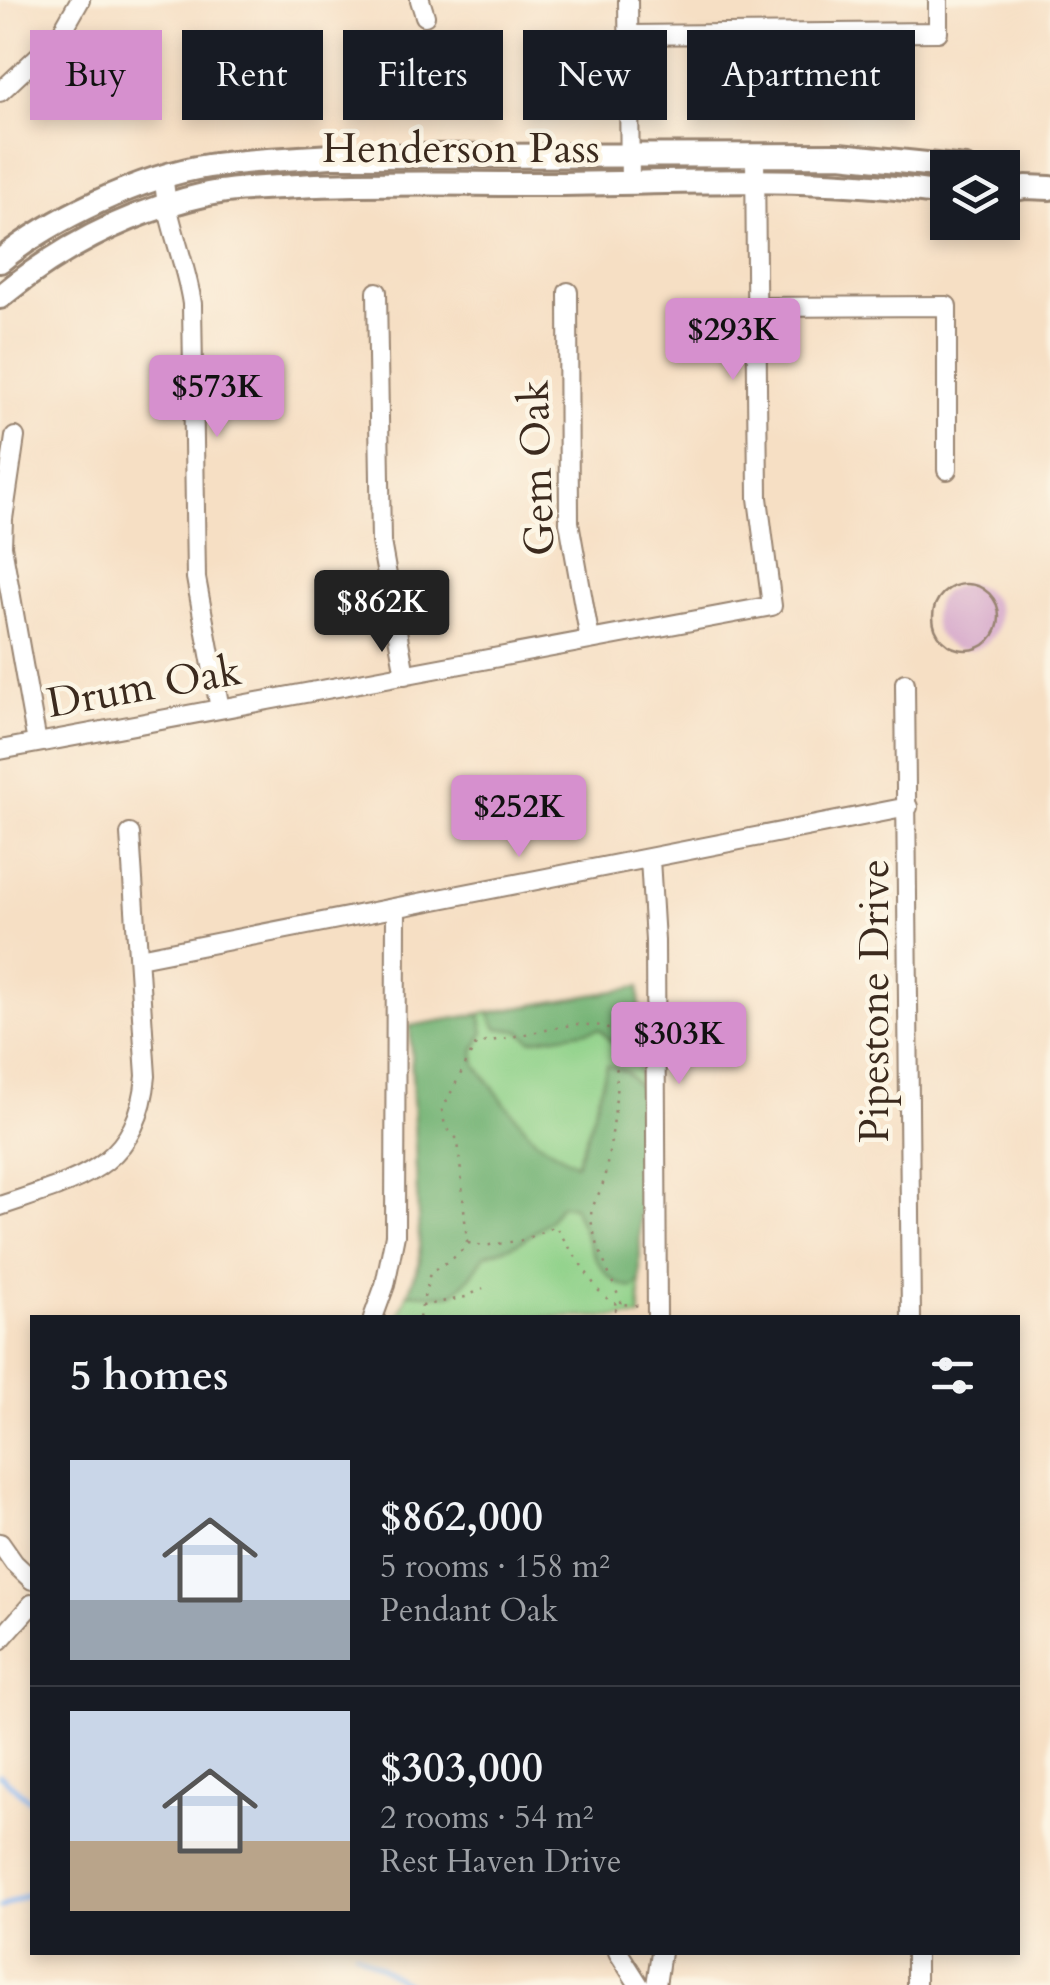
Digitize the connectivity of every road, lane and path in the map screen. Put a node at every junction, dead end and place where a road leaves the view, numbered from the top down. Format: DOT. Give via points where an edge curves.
graph roads {
  1 [pos="80,0"];
  2 [pos="628,0"];
  3 [pos="938,0"];
  4 [pos="629,30"];
  5 [pos="667,35"];
  6 [pos="0,92"];
  7 [pos="630,120"];
  8 [pos="755,155"];
  9 [pos="630,157"];
  10 [pos="930,165"];
  11 [pos="164,178"];
  12 [pos="755,183"];
  13 [pos="630,184"];
  14 [pos="930,193"];
  15 [pos="165,206"];
  16 [pos="0,261"];
  17 [pos="377,292"];
  18 [pos="568,292"];
  19 [pos="0,297"];
  20 [pos="756,306"];
  21 [pos="15,437"];
  22 [pos="948,470"];
  23 [pos="590,640"];
  24 [pos="405,674"];
  25 [pos="905,683"];
  26 [pos="220,709"];
  27 [pos="37,743"];
  28 [pos="0,750"];
  29 [pos="908,808"];
  30 [pos="130,834"];
  31 [pos="650,859"];
  32 [pos="396,908"];
  33 [pos="139,958"];
  34 [pos="0,1206"];
  35 [pos="467,1242"];
  36 [pos="484,1288"];
  37 [pos="621,1304"];
  38 [pos="420,1306"];
  39 [pos="657,1312"];
  40 [pos="374,1315"];
  41 [pos="419,1315"];
  42 [pos="609,1315"];
  43 [pos="912,1315"];
  44 [pos="0,1544"];
  45 [pos="30,1578"];
  46 [pos="30,1606"];
  47 [pos="0,1640"];
  48 [pos="620,1955"];
  49 [pos="661,1955"];
  50 [pos="916,1955"];
  51 [pos="639,1985"];
  52 [pos="656,1985"];
  53 [pos="916,1985"];
  1 -- 6 [label="street" via="59,37"];
  2 -- 4 [label="street"];
  3 -- 5 [label="street" via="938,32"];
  7 -- 9 [label="street"];
  8 -- 9 [label="street, Henderson Pass"];
  8 -- 10 [label="street, Henderson Pass"];
  8 -- 12 [label="street"];
  9 -- 11 [label="street, Henderson Pass" via="331,156 206,166"];
  9 -- 13 [label="street"];
  11 -- 15 [label="street"];
  11 -- 16 [label="street, Henderson Pass" via="50,226"];
  12 -- 13 [label="street, Henderson Pass"];
  12 -- 14 [label="street, Henderson Pass"];
  12 -- 20 [label="street"];
  13 -- 15 [label="street, Henderson Pass" via="332,184 211,194"];
  15 -- 19 [label="street, Henderson Pass" via="64,250"];
  15 -- 26 [label="street" via="192,304 196,578"];
  17 -- 24 [label="street" via="381,542"];
  18 -- 23 [label="street, Gem Oak" via="569,522"];
  20 -- 22 [label="street" via="947,306"];
  20 -- 23 [label="street, Drum Oak" via="758,498 772,606"];
  21 -- 27 [label="street" via="2,546"];
  23 -- 24 [label="street, Drum Oak"];
  24 -- 26 [label="street, Drum Oak"];
  25 -- 29 [label="street, Pipestone Drive"];
  26 -- 27 [label="street, Drum Oak"];
  27 -- 28 [label="street, Drum Oak"];
  29 -- 31 [label="street"];
  29 -- 43 [label="street, Pipestone Drive"];
  30 -- 33 [label="street"];
  31 -- 32 [label="street"];
  31 -- 39 [label="street"];
  32 -- 33 [label="street"];
  32 -- 40 [label="street" via="395,1236"];
  33 -- 34 [label="street" via="146,1076 126,1140 93,1171"];
  35 -- 37 [label="path" via="524,1240 555,1226 598,1290"];
  35 -- 37 [label="path" via="458,1140 442,1117 470,1053 476,1044 520,1034 605,1026 613,1035 617,1074 614,1122 591,1216"];
  35 -- 38 [label="path" via="430,1274"];
  36 -- 38 [label="path"];
  37 -- 39 [label="path"];
  37 -- 42 [label="path"];
  38 -- 41 [label="path"];
  44 -- 45 [label="street"];
  46 -- 47 [label="street"];
  48 -- 51 [label="street"];
  49 -- 52 [label="street"];
  50 -- 53 [label="street"];
}
